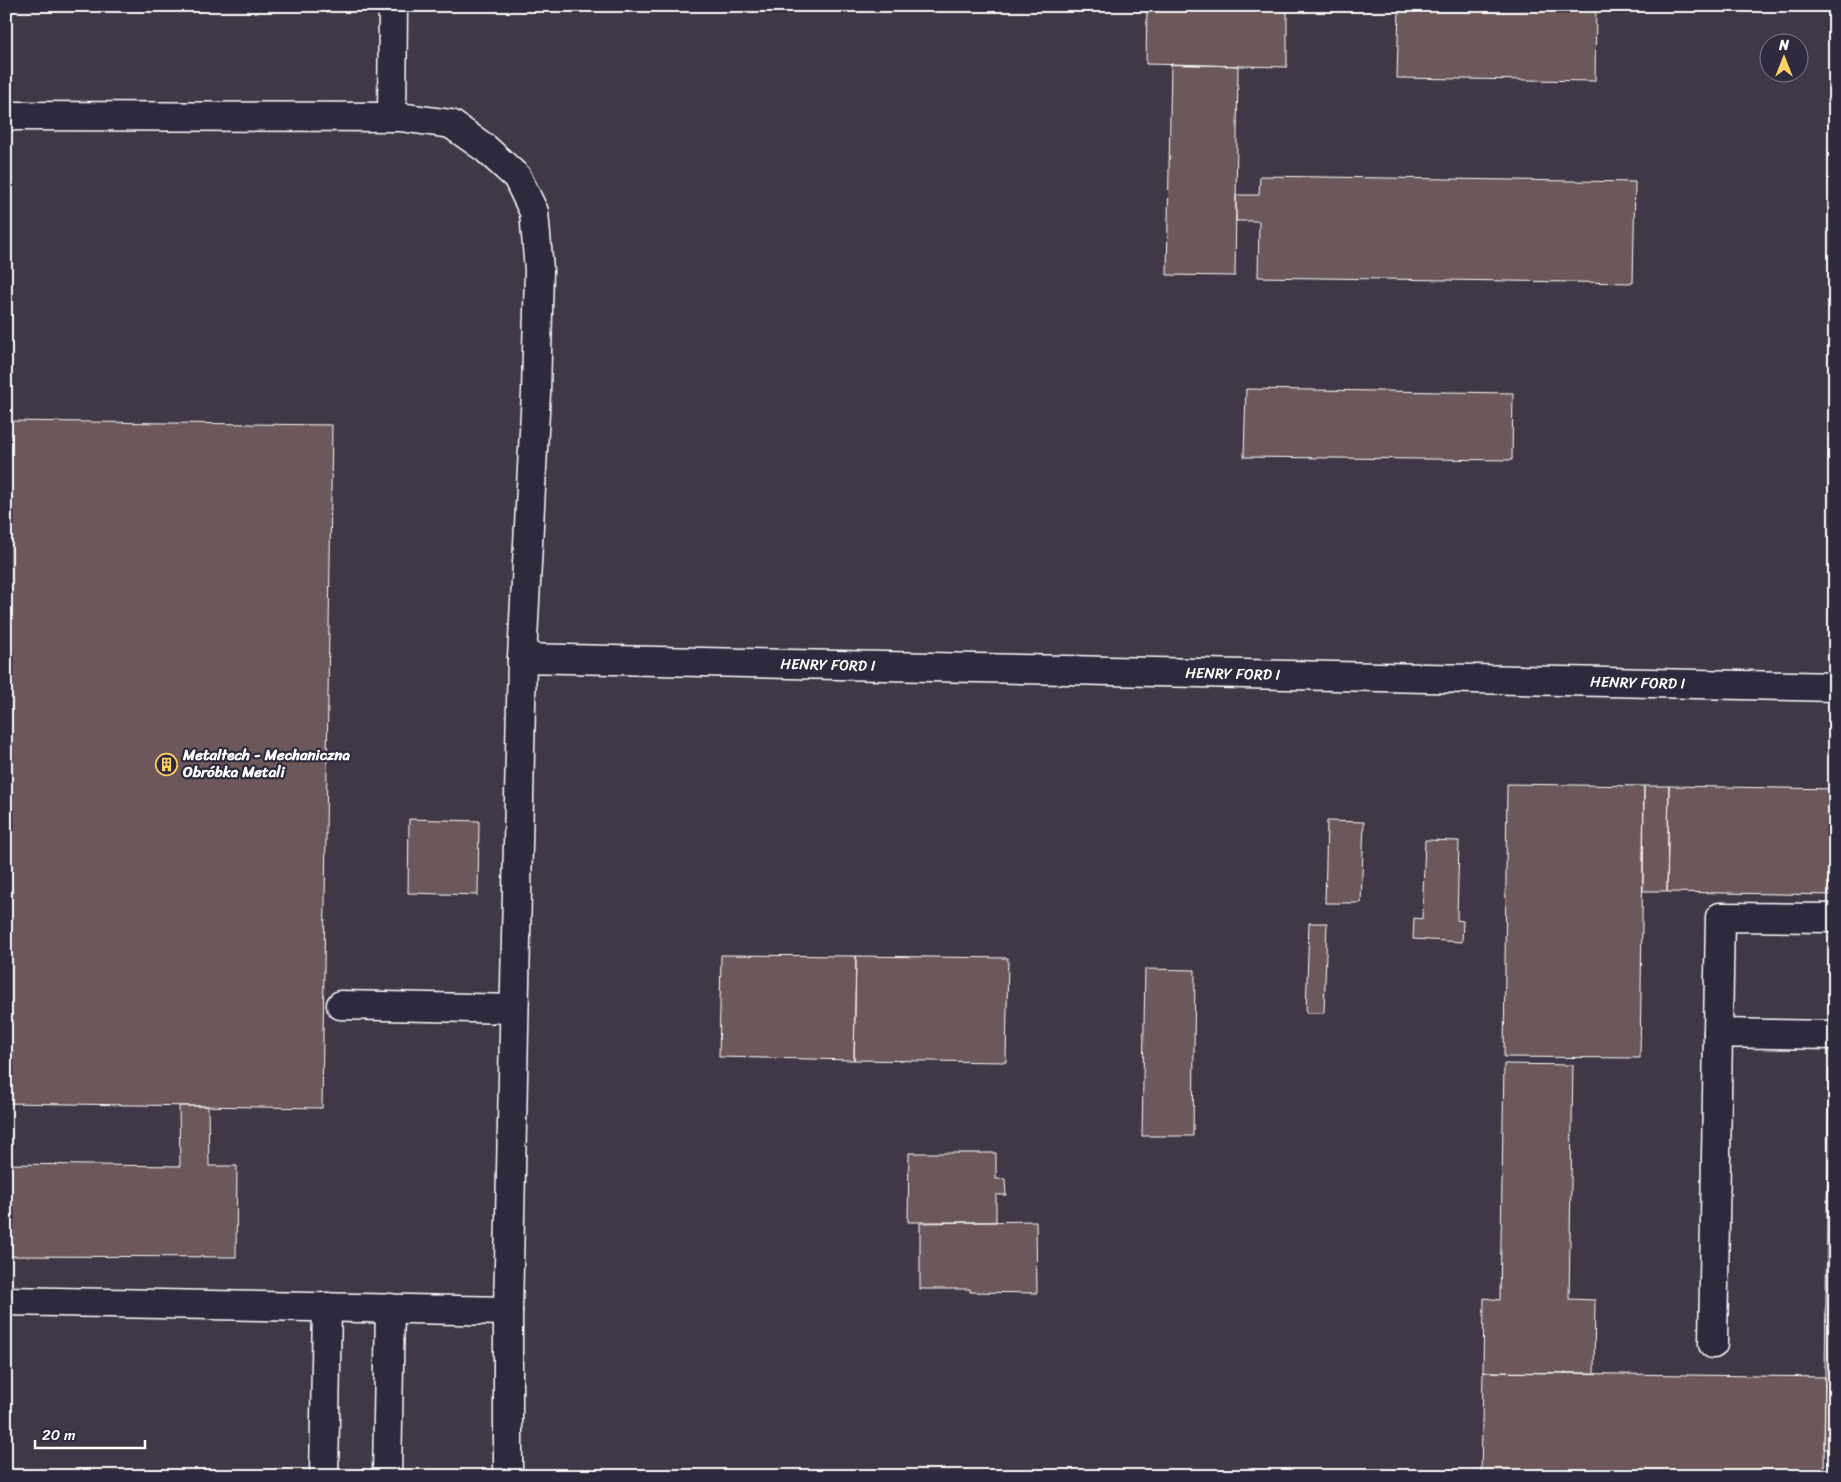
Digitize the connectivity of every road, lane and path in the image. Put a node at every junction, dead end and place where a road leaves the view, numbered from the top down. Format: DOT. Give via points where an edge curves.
graph roads {
  1 [pos="393,6"];
  2 [pos="6,116"];
  3 [pos="392,117"];
  4 [pos="522,658"];
  5 [pos="1835,687"];
  6 [pos="1835,918"];
  7 [pos="341,1005"];
  8 [pos="514,1009"];
  9 [pos="1718,1034"];
  10 [pos="1835,1035"];
  11 [pos="6,1301"];
  12 [pos="327,1307"];
  13 [pos="390,1308"];
  14 [pos="508,1311"];
  15 [pos="1713,1344"];
  16 [pos="324,1476"];
  17 [pos="387,1476"];
  18 [pos="508,1476"];
  1 -- 3 [label="street"];
  2 -- 3 [label="street"];
  3 -- 4 [label="street" via="451,124 485,148 517,177 534,212 539,270 537,346"];
  4 -- 5 [label="street, HENRY FORD I"];
  4 -- 8 [label="street"];
  6 -- 9 [label="street" via="1720,917"];
  7 -- 8 [label="street"];
  8 -- 14 [label="street"];
  9 -- 10 [label="street"];
  9 -- 15 [label="street"];
  11 -- 12 [label="street"];
  12 -- 13 [label="street"];
  12 -- 16 [label="street"];
  13 -- 14 [label="street"];
  13 -- 17 [label="street"];
  14 -- 18 [label="street"];
}
